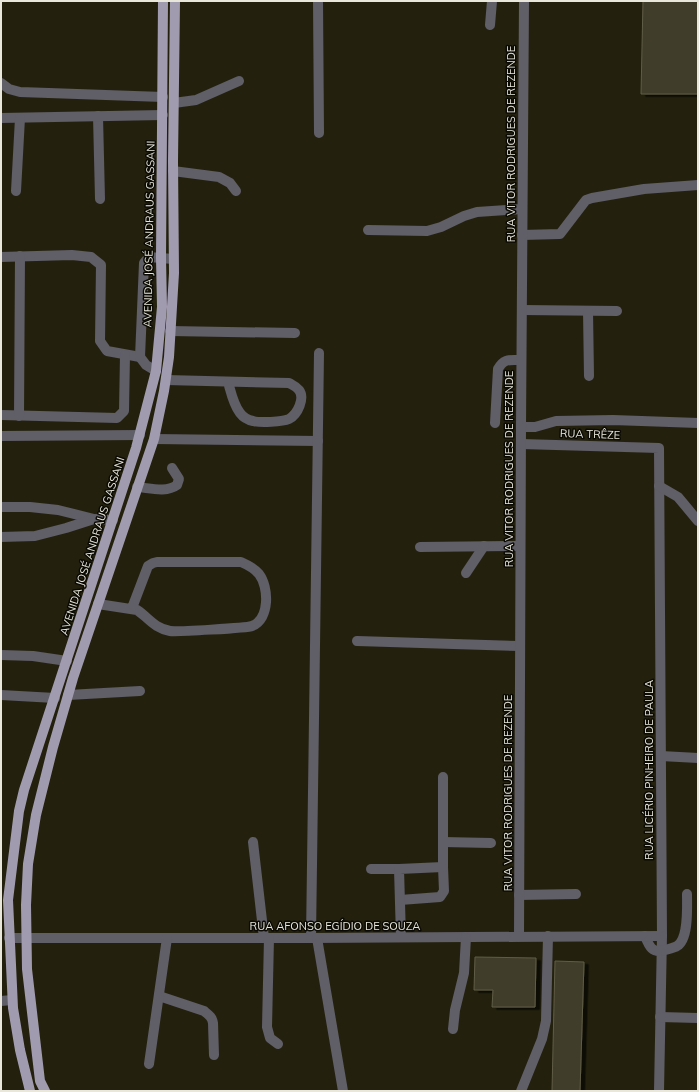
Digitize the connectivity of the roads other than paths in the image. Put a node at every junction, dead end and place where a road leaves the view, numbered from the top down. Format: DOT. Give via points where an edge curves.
graph roads {
  1 [pos="163,1"];
  2 [pos="175,1"];
  3 [pos="318,1"];
  4 [pos="492,1"];
  5 [pos="524,1"];
  6 [pos="490,25"];
  7 [pos="239,80"];
  8 [pos="1,83"];
  9 [pos="163,97"];
  10 [pos="174,108"];
  11 [pos="163,114"];
  12 [pos="98,116"];
  13 [pos="1,118"];
  14 [pos="20,118"];
  15 [pos="319,133"];
  16 [pos="173,171"];
  17 [pos="698,185"];
  18 [pos="16,191"];
  19 [pos="236,191"];
  20 [pos="100,199"];
  21 [pos="522,209"];
  22 [pos="368,230"];
  23 [pos="522,235"];
  24 [pos="20,256"];
  25 [pos="1,257"];
  26 [pos="161,258"];
  27 [pos="173,259"];
  28 [pos="522,310"];
  29 [pos="588,311"];
  30 [pos="617,311"];
  31 [pos="170,331"];
  32 [pos="295,333"];
  33 [pos="319,353"];
  34 [pos="124,355"];
  35 [pos="140,357"];
  36 [pos="521,360"];
  37 [pos="156,370"];
  38 [pos="589,376"];
  39 [pos="166,380"];
  40 [pos="228,382"];
  41 [pos="1,416"];
  42 [pos="19,416"];
  43 [pos="495,423"];
  44 [pos="698,423"];
  45 [pos="521,427"];
  46 [pos="140,435"];
  47 [pos="1,436"];
  48 [pos="154,440"];
  49 [pos="318,442"];
  50 [pos="521,444"];
  51 [pos="659,448"];
  52 [pos="172,468"];
  53 [pos="659,486"];
  54 [pos="137,487"];
  55 [pos="1,507"];
  56 [pos="94,519"];
  57 [pos="698,521"];
  58 [pos="111,525"];
  59 [pos="123,533"];
  60 [pos="1,537"];
  61 [pos="484,546"];
  62 [pos="520,546"];
  63 [pos="420,548"];
  64 [pos="466,573"];
  65 [pos="98,604"];
  66 [pos="132,608"];
  67 [pos="357,641"];
  68 [pos="520,646"];
  69 [pos="1,655"];
  70 [pos="67,661"];
  71 [pos="63,674"];
  72 [pos="73,678"];
  73 [pos="140,691"];
  74 [pos="1,694"];
  75 [pos="68,695"];
  76 [pos="55,698"];
  77 [pos="661,756"];
  78 [pos="698,758"];
  79 [pos="443,777"];
  80 [pos="19,811"];
  81 [pos="36,815"];
  82 [pos="254,842"];
  83 [pos="443,842"];
  84 [pos="491,843"];
  85 [pos="443,867"];
  86 [pos="399,869"];
  87 [pos="371,870"];
  88 [pos="576,894"];
  89 [pos="687,894"];
  90 [pos="519,895"];
  91 [pos="400,900"];
  92 [pos="6,936"];
  93 [pos="519,936"];
  94 [pos="548,936"];
  95 [pos="645,936"];
  96 [pos="662,936"];
  97 [pos="401,937"];
  98 [pos="466,937"];
  99 [pos="27,938"];
  100 [pos="167,938"];
  101 [pos="266,938"];
  102 [pos="314,938"];
  103 [pos="662,951"];
  104 [pos="159,996"];
  105 [pos="12,1000"];
  106 [pos="1,1001"];
  107 [pos="660,1018"];
  108 [pos="698,1018"];
  109 [pos="453,1029"];
  110 [pos="278,1044"];
  111 [pos="214,1055"];
  112 [pos="149,1064"];
  113 [pos="30,1091"];
  114 [pos="45,1091"];
  115 [pos="343,1091"];
  116 [pos="521,1091"];
  117 [pos="659,1091"];
  1 -- 9 [label="main road, AVENIDA JOSÉ ANDRAUS GASSANI"];
  2 -- 10 [label="main road, AVENIDA JOSÉ ANDRAUS GASSANI"];
  3 -- 15 [label="street"];
  4 -- 6 [label="street"];
  5 -- 21 [label="street, RUA VITOR RODRIGUES DE REZENDE"];
  7 -- 10 [label="street"];
  8 -- 9 [label="street" via="20,92"];
  9 -- 11 [label="main road, AVENIDA JOSÉ ANDRAUS GASSANI"];
  10 -- 11 [label="main road"];
  10 -- 16 [label="main road, AVENIDA JOSÉ ANDRAUS GASSANI"];
  11 -- 12 [label="street"];
  11 -- 26 [label="main road, AVENIDA JOSÉ ANDRAUS GASSANI"];
  12 -- 14 [label="street"];
  12 -- 20 [label="street"];
  13 -- 14 [label="street"];
  14 -- 18 [label="street"];
  16 -- 19 [label="street" via="219,177 230,183"];
  16 -- 27 [label="main road, AVENIDA JOSÉ ANDRAUS GASSANI"];
  17 -- 23 [label="street" via="592,198 586,200 560,234"];
  21 -- 22 [label="street" via="471,214 427,231"];
  21 -- 23 [label="street, RUA VITOR RODRIGUES DE REZENDE"];
  23 -- 28 [label="street, RUA VITOR RODRIGUES DE REZENDE"];
  24 -- 25 [label="street"];
  24 -- 34 [label="street" via="91,257 101,265 100,341 107,351"];
  24 -- 42 [label="street"];
  26 -- 27 [label="street"];
  26 -- 35 [label="street" via="149,257 144,263"];
  26 -- 37 [label="main road, AVENIDA JOSÉ ANDRAUS GASSANI" via="162,307"];
  27 -- 31 [label="main road, AVENIDA JOSÉ ANDRAUS GASSANI"];
  28 -- 29 [label="street"];
  28 -- 36 [label="street, RUA VITOR RODRIGUES DE REZENDE"];
  29 -- 30 [label="street"];
  29 -- 38 [label="street"];
  31 -- 32 [label="street"];
  31 -- 39 [label="main road, AVENIDA JOSÉ ANDRAUS GASSANI"];
  33 -- 49 [label="street"];
  34 -- 35 [label="street"];
  34 -- 42 [label="street" via="124,411 117,418"];
  35 -- 37 [label="street" via="146,365"];
  36 -- 43 [label="street" via="503,362 498,369"];
  36 -- 45 [label="street, RUA VITOR RODRIGUES DE REZENDE"];
  37 -- 46 [label="main road, AVENIDA JOSÉ ANDRAUS GASSANI"];
  39 -- 40 [label="street"];
  39 -- 48 [label="main road, AVENIDA JOSÉ ANDRAUS GASSANI"];
  40 -- 40 [label="street" via="289,383 300,390 300,404 290,418 281,421 253,422 240,414"];
  41 -- 42 [label="street"];
  44 -- 45 [label="street" via="556,421 535,427"];
  45 -- 50 [label="street, RUA VITOR RODRIGUES DE REZENDE"];
  46 -- 47 [label="street"];
  46 -- 58 [label="main road, AVENIDA JOSÉ ANDRAUS GASSANI"];
  48 -- 49 [label="street"];
  48 -- 54 [label="main road, AVENIDA JOSÉ ANDRAUS GASSANI"];
  49 -- 102 [label="street"];
  50 -- 51 [label="street, RUA TRÊZE"];
  50 -- 62 [label="street, RUA VITOR RODRIGUES DE REZENDE"];
  51 -- 53 [label="street, RUA LICÉRIO PINHEIRO DE PAULA"];
  52 -- 54 [label="street" via="179,479 174,488 163,490"];
  53 -- 57 [label="street" via="678,497"];
  53 -- 77 [label="street, RUA LICÉRIO PINHEIRO DE PAULA"];
  54 -- 59 [label="main road, AVENIDA JOSÉ ANDRAUS GASSANI"];
  55 -- 56 [label="street" via="58,510"];
  56 -- 58 [label="street"];
  56 -- 60 [label="street" via="35,536"];
  58 -- 59 [label="main road"];
  58 -- 70 [label="main road, AVENIDA JOSÉ ANDRAUS GASSANI"];
  59 -- 65 [label="main road, AVENIDA JOSÉ ANDRAUS GASSANI"];
  61 -- 62 [label="street"];
  61 -- 63 [label="street"];
  61 -- 64 [label="street"];
  62 -- 68 [label="street, RUA VITOR RODRIGUES DE REZENDE"];
  65 -- 66 [label="street"];
  65 -- 72 [label="main road, AVENIDA JOSÉ ANDRAUS GASSANI"];
  66 -- 66 [label="street" via="142,613 154,625 171,632 252,626 262,617 266,599 259,574 241,562 153,562 148,566"];
  67 -- 68 [label="street"];
  68 -- 90 [label="street, RUA VITOR RODRIGUES DE REZENDE"];
  69 -- 70 [label="street"];
  70 -- 71 [label="main road, AVENIDA JOSÉ ANDRAUS GASSANI"];
  71 -- 72 [label="main road"];
  71 -- 76 [label="main road, AVENIDA JOSÉ ANDRAUS GASSANI"];
  72 -- 75 [label="main road, AVENIDA JOSÉ ANDRAUS GASSANI"];
  73 -- 75 [label="street"];
  74 -- 76 [label="street"];
  75 -- 81 [label="main road, AVENIDA JOSÉ ANDRAUS GASSANI"];
  76 -- 80 [label="main road, AVENIDA JOSÉ ANDRAUS GASSANI"];
  77 -- 78 [label="street"];
  77 -- 96 [label="street, RUA LICÉRIO PINHEIRO DE PAULA"];
  79 -- 83 [label="street"];
  80 -- 81 [label="main road"];
  80 -- 92 [label="main road, AVENIDA JOSÉ ANDRAUS GASSANI"];
  81 -- 99 [label="main road, AVENIDA JOSÉ ANDRAUS GASSANI" via="28,864"];
  82 -- 101 [label="street"];
  83 -- 84 [label="street"];
  83 -- 85 [label="street"];
  85 -- 86 [label="street"];
  85 -- 91 [label="street" via="444,891 440,898"];
  86 -- 87 [label="street"];
  86 -- 91 [label="street"];
  88 -- 90 [label="street"];
  89 -- 103 [label="street" via="686,928 681,941 677,946"];
  90 -- 93 [label="street, RUA VITOR RODRIGUES DE REZENDE"];
  91 -- 97 [label="street"];
  92 -- 99 [label="street, RUA AFONSO EGÍDIO DE SOUZA"];
  92 -- 105 [label="main road, AVENIDA JOSÉ ANDRAUS GASSANI"];
  93 -- 94 [label="street, RUA AFONSO EGÍDIO DE SOUZA"];
  93 -- 98 [label="street, RUA AFONSO EGÍDIO DE SOUZA"];
  94 -- 95 [label="street, RUA AFONSO EGÍDIO DE SOUZA"];
  94 -- 116 [label="street" via="546,1022 542,1039"];
  95 -- 96 [label="street, RUA AFONSO EGÍDIO DE SOUZA"];
  95 -- 103 [label="street" via="651,948"];
  96 -- 103 [label="street, RUA LICÉRIO PINHEIRO DE PAULA"];
  97 -- 98 [label="street, RUA AFONSO EGÍDIO DE SOUZA"];
  97 -- 102 [label="street, RUA AFONSO EGÍDIO DE SOUZA"];
  98 -- 109 [label="street" via="464,973"];
  99 -- 100 [label="street, RUA AFONSO EGÍDIO DE SOUZA"];
  99 -- 114 [label="main road, AVENIDA JOSÉ ANDRAUS GASSANI" via="27,969 40,1081"];
  100 -- 101 [label="street, RUA AFONSO EGÍDIO DE SOUZA"];
  100 -- 104 [label="street"];
  101 -- 102 [label="street, RUA AFONSO EGÍDIO DE SOUZA"];
  101 -- 110 [label="street" via="267,1026 270,1038"];
  102 -- 115 [label="street"];
  103 -- 107 [label="street, RUA LICÉRIO PINHEIRO DE PAULA"];
  104 -- 111 [label="street" via="209,1015 213,1023"];
  104 -- 112 [label="street"];
  105 -- 106 [label="street"];
  105 -- 113 [label="main road, AVENIDA JOSÉ ANDRAUS GASSANI"];
  107 -- 108 [label="street"];
  107 -- 117 [label="street, RUA LICÉRIO PINHEIRO DE PAULA"];
}
